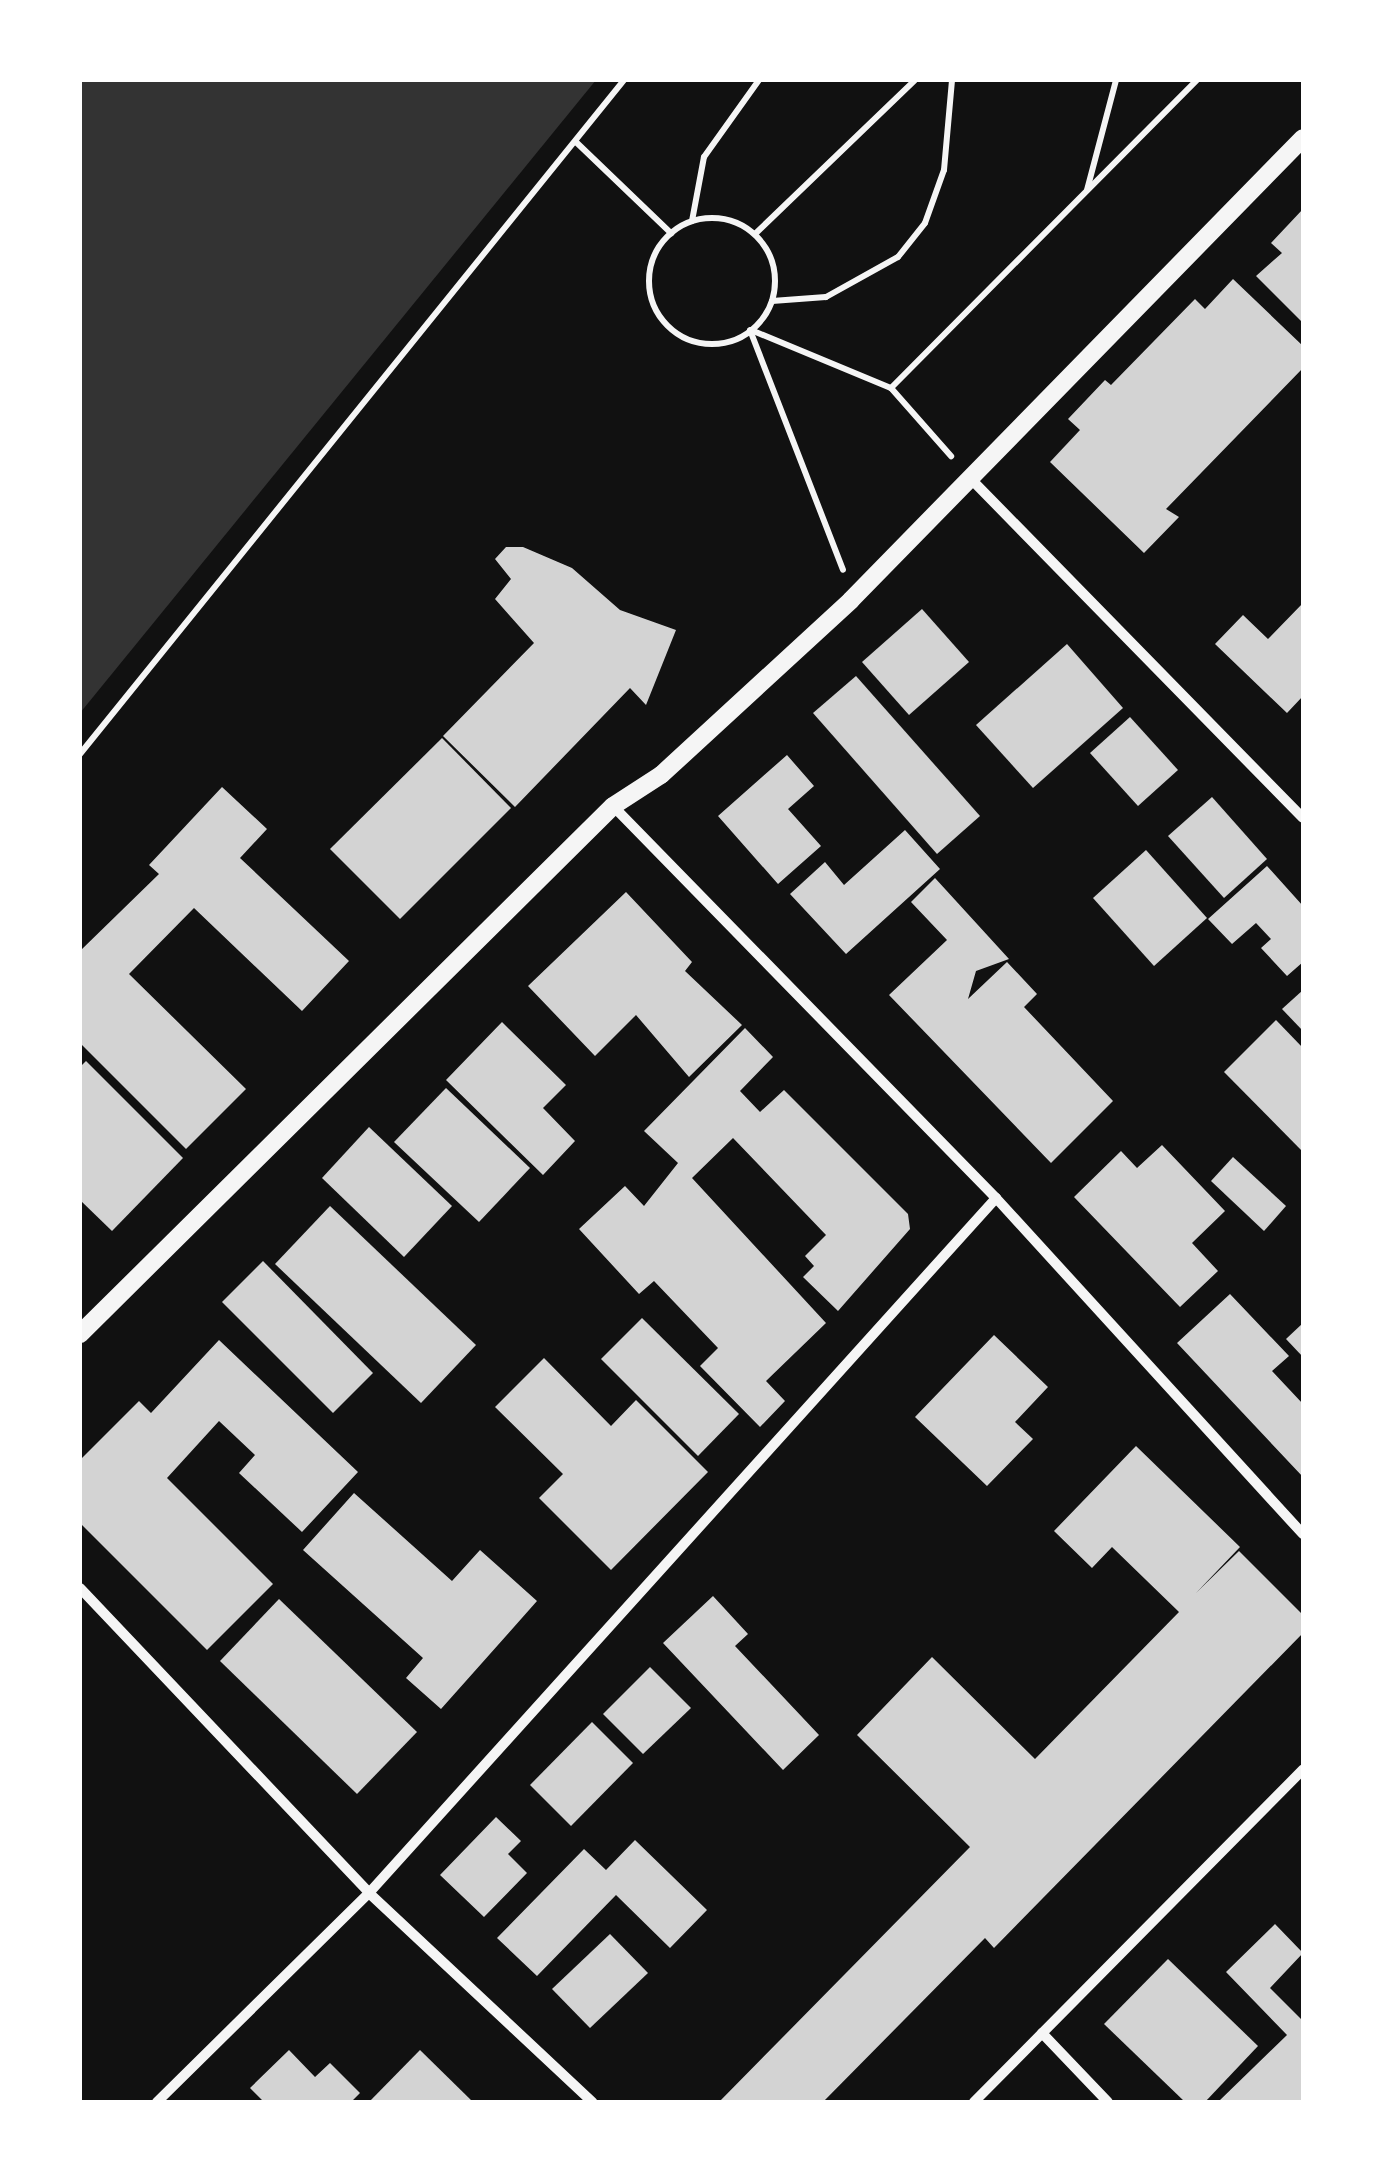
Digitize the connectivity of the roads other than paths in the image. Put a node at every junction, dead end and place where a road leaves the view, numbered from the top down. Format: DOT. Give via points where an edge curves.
graph roads {
  1 [pos="1303,138"];
  2 [pos="969,477"];
  3 [pos="613,806"];
  4 [pos="1303,818"];
  5 [pos="996,1198"];
  6 [pos="80,1334"];
  7 [pos="1303,1534"];
  8 [pos="80,1588"];
  9 [pos="1303,1770"];
  10 [pos="369,1892"];
  11 [pos="1042,2033"];
  12 [pos="157,2102"];
  13 [pos="592,2102"];
  14 [pos="974,2102"];
  15 [pos="1108,2102"];
  1 -- 2 [label="street"];
  2 -- 3 [label="street" via="851,600 661,775"];
  2 -- 4 [label="street"];
  3 -- 5 [label="street"];
  3 -- 6 [label="street"];
  5 -- 7 [label="street"];
  5 -- 10 [label="street"];
  8 -- 10 [label="street"];
  9 -- 11 [label="street"];
  10 -- 12 [label="street"];
  10 -- 13 [label="street"];
  11 -- 14 [label="street"];
  11 -- 15 [label="street"];
}
